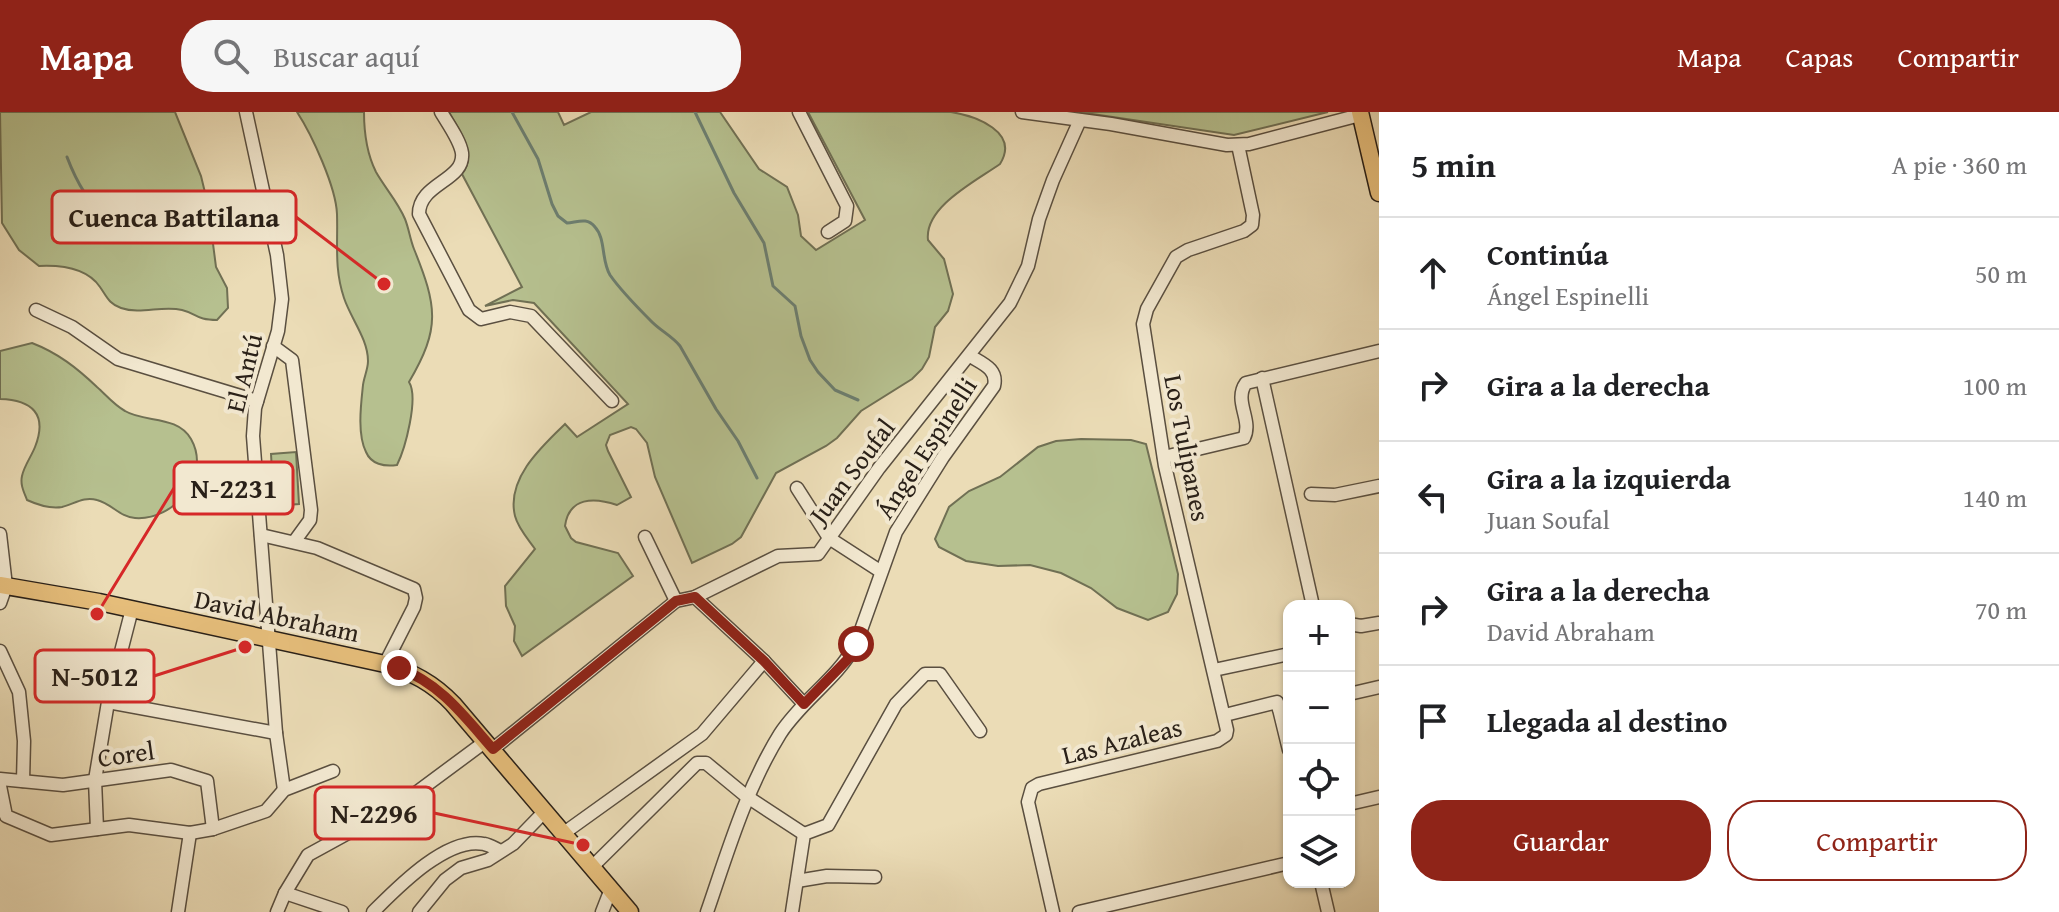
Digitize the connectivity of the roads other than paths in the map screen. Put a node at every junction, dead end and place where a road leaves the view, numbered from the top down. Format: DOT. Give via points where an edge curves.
graph roads {
  1 [pos="246,112"];
  2 [pos="441,112"];
  3 [pos="799,112"];
  4 [pos="1022,112"];
  5 [pos="1360,113"];
  6 [pos="1080,120"];
  7 [pos="1238,145"];
  8 [pos="1379,193"];
  9 [pos="828,232"];
  10 [pos="36,310"];
  11 [pos="273,346"];
  12 [pos="1379,351"];
  13 [pos="970,356"];
  14 [pos="1262,378"];
  15 [pos="257,401"];
  16 [pos="612,401"];
  17 [pos="1164,457"];
  18 [pos="1379,486"];
  19 [pos="797,488"];
  20 [pos="1311,494"];
  21 [pos="0,534"];
  22 [pos="261,535"];
  23 [pos="645,537"];
  24 [pos="829,538"];
  25 [pos="294,542"];
  26 [pos="880,571"];
  27 [pos="3,585"];
  28 [pos="695,597"];
  29 [pos="1312,600"];
  30 [pos="676,601"];
  31 [pos="0,603"];
  32 [pos="132,609"];
  33 [pos="1379,623"];
  34 [pos="1355,625"];
  35 [pos="270,640"];
  36 [pos="1,655"];
  37 [pos="1283,655"];
  38 [pos="764,661"];
  39 [pos="385,664"];
  40 [pos="1214,670"];
  41 [pos="1379,687"];
  42 [pos="1355,693"];
  43 [pos="108,702"];
  44 [pos="804,704"];
  45 [pos="1283,707"];
  46 [pos="1225,715"];
  47 [pos="980,731"];
  48 [pos="276,733"];
  49 [pos="1226,735"];
  50 [pos="489,745"];
  51 [pos="333,771"];
  52 [pos="0,779"];
  53 [pos="95,780"];
  54 [pos="23,781"];
  55 [pos="0,786"];
  56 [pos="284,790"];
  57 [pos="746,796"];
  58 [pos="1379,797"];
  59 [pos="1355,803"];
  60 [pos="545,811"];
  61 [pos="97,829"];
  62 [pos="213,829"];
  63 [pos="190,833"];
  64 [pos="564,833"];
  65 [pos="804,834"];
  66 [pos="501,851"];
  67 [pos="1283,864"];
  68 [pos="592,867"];
  69 [pos="875,877"];
  70 [pos="797,881"];
  71 [pos="1322,888"];
  72 [pos="611,889"];
  73 [pos="285,893"];
  74 [pos="178,912"];
  75 [pos="277,912"];
  76 [pos="342,912"];
  77 [pos="373,912"];
  78 [pos="419,912"];
  79 [pos="602,912"];
  80 [pos="630,912"];
  81 [pos="707,912"];
  82 [pos="792,912"];
  83 [pos="1053,912"];
  84 [pos="1079,912"];
  85 [pos="1328,912"];
  1 -- 11 [label="street, El Antú" via="281,286"];
  2 -- 16 [label="street" via="460,147 461,163 423,197 419,214 469,310 481,319 510,312 531,316"];
  3 -- 9 [label="street" via="847,206 845,221"];
  4 -- 6 [label="street"];
  5 -- 7 [label="street"];
  5 -- 8 [label="main road"];
  6 -- 7 [label="street"];
  6 -- 13 [label="street, Juan Soufal" via="1039,219 1028,266 1010,303"];
  7 -- 17 [label="street, Los Tulipanes" via="1252,225 1176,257 1144,316"];
  10 -- 15 [label="street" via="118,359"];
  11 -- 15 [label="street, El Antú"];
  11 -- 25 [label="street" via="292,360 306,453 311,517"];
  12 -- 14 [label="street"];
  13 -- 24 [label="street, Juan Soufal"];
  13 -- 26 [label="street, Ángel Espinelli" via="994,371 994,386 910,507"];
  14 -- 17 [label="street" via="1246,383 1241,392 1244,438"];
  14 -- 29 [label="street"];
  15 -- 22 [label="street, El Antú" via="253,436"];
  17 -- 40 [label="street, Los Tulipanes"];
  18 -- 20 [label="street"];
  19 -- 24 [label="street"];
  21 -- 27 [label="street"];
  22 -- 25 [label="street"];
  22 -- 35 [label="street, El Antú"];
  23 -- 30 [label="street"];
  24 -- 26 [label="street"];
  24 -- 28 [label="street, Juan Soufal" via="818,554 778,556"];
  25 -- 39 [label="street" via="414,589 414,607"];
  26 -- 44 [label="street, Ángel Espinelli" via="847,660"];
  27 -- 31 [label="street"];
  27 -- 32 [label="main road, David Abraham"];
  28 -- 30 [label="street, Juan Soufal"];
  28 -- 38 [label="street"];
  30 -- 50 [label="street, Juan Soufal"];
  32 -- 35 [label="main road, David Abraham"];
  32 -- 43 [label="street"];
  33 -- 34 [label="street"];
  35 -- 39 [label="main road, David Abraham"];
  35 -- 48 [label="street, El Antú"];
  36 -- 54 [label="street" via="19,692"];
  37 -- 40 [label="street"];
  38 -- 44 [label="street"];
  38 -- 64 [label="street" via="702,734"];
  39 -- 50 [label="main road, David Abraham" via="436,687"];
  40 -- 46 [label="street, Los Tulipanes"];
  41 -- 42 [label="street"];
  43 -- 48 [label="street"];
  43 -- 53 [label="street"];
  44 -- 57 [label="street, Ángel Espinelli"];
  45 -- 46 [label="street" via="1277,702"];
  46 -- 49 [label="street, Los Tulipanes"];
  47 -- 65 [label="street" via="940,674 925,674 896,704 828,825"];
  48 -- 56 [label="street, El Antú"];
  49 -- 83 [label="street, Las Azaleas" via="1039,784 1030,791 1028,802"];
  50 -- 60 [label="main road, David Abraham"];
  50 -- 73 [label="street, Juan Soufal" via="401,804 308,855"];
  51 -- 56 [label="street"];
  52 -- 54 [label="street, Corel"];
  53 -- 54 [label="street, Corel" via="63,785"];
  53 -- 61 [label="street"];
  53 -- 62 [label="street, Corel" via="171,770 201,777 209,787"];
  55 -- 61 [label="street" via="6,816 51,835"];
  56 -- 62 [label="street" via="266,811"];
  57 -- 65 [label="street"];
  57 -- 68 [label="street" via="706,763 697,763"];
  57 -- 81 [label="street, Ángel Espinelli"];
  58 -- 59 [label="street"];
  60 -- 64 [label="main road, David Abraham"];
  60 -- 66 [label="street"];
  61 -- 63 [label="street" via="129,825"];
  62 -- 63 [label="street"];
  63 -- 74 [label="street"];
  64 -- 68 [label="main road, David Abraham"];
  65 -- 70 [label="street"];
  66 -- 77 [label="street" via="484,844 459,847 427,863"];
  66 -- 78 [label="street" via="461,868"];
  67 -- 84 [label="street"];
  68 -- 72 [label="main road, David Abraham"];
  69 -- 70 [label="street"];
  70 -- 82 [label="street"];
  71 -- 85 [label="street"];
  72 -- 79 [label="street"];
  72 -- 80 [label="main road, David Abraham"];
  73 -- 75 [label="street, Juan Soufal"];
  73 -- 76 [label="street"];
}
